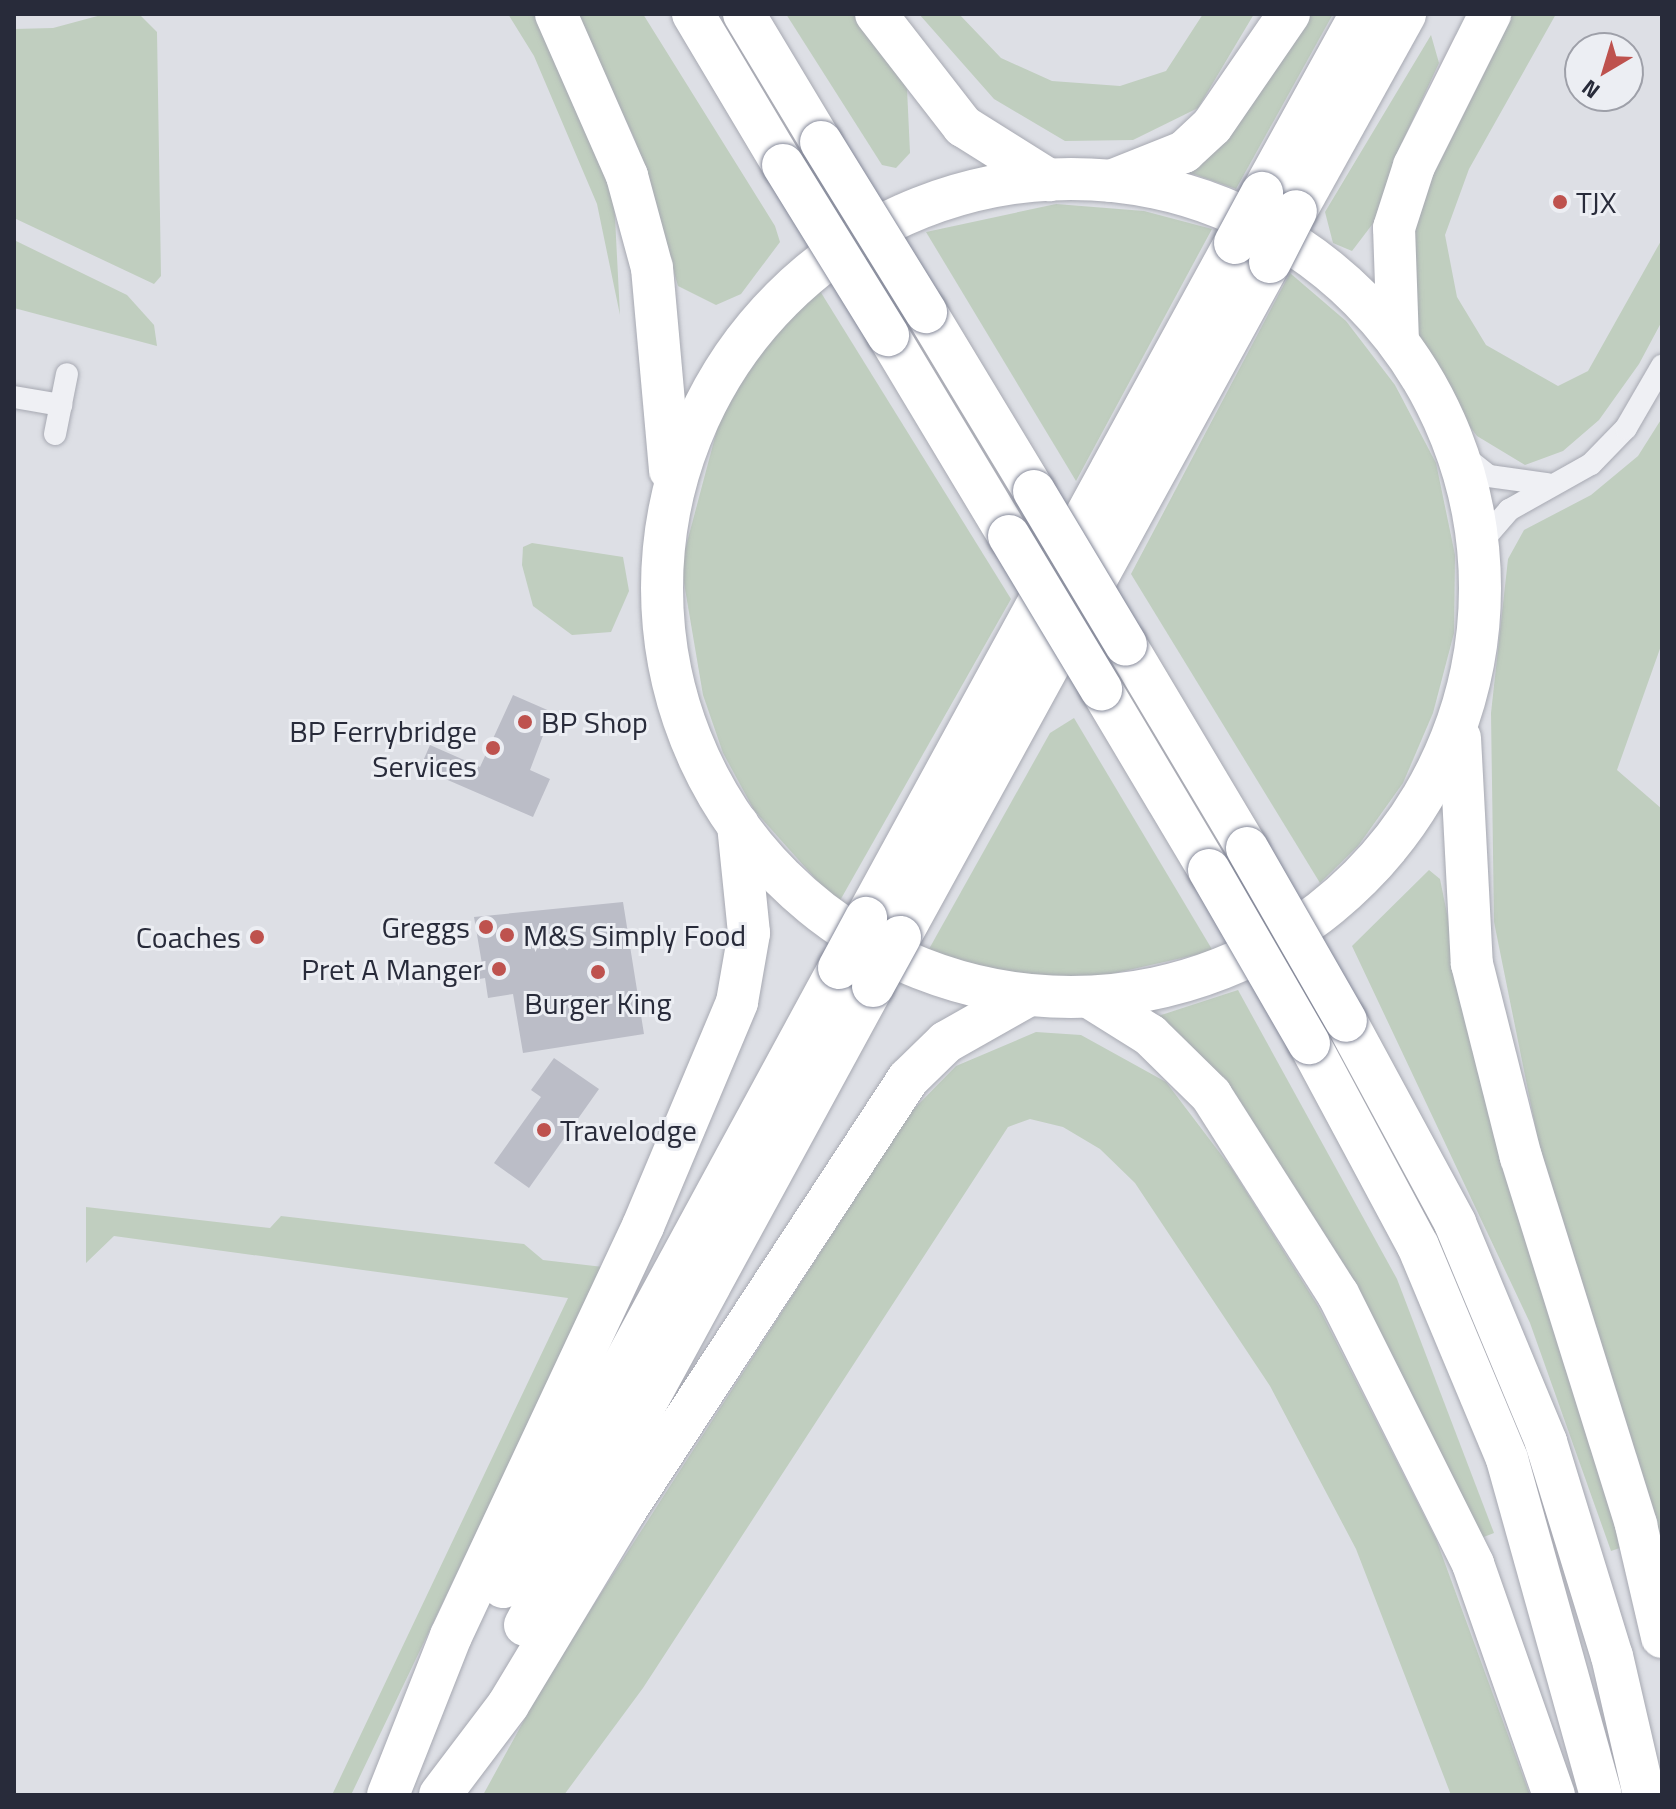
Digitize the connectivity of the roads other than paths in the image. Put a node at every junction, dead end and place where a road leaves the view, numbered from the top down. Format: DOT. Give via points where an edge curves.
graph roads {
  1 [pos="556,14"];
  2 [pos="693,14"];
  3 [pos="744,14"];
  4 [pos="876,14"];
  5 [pos="1289,14"];
  6 [pos="1361,14"];
  7 [pos="1405,14"];
  8 [pos="1490,14"];
  9 [pos="1049,180"];
  10 [pos="1110,181"];
  11 [pos="1279,202"];
  12 [pos="1398,342"];
  13 [pos="1662,366"];
  14 [pos="67,374"];
  15 [pos="14,397"];
  16 [pos="61,405"];
  17 [pos="55,434"];
  18 [pos="1455,449"];
  19 [pos="1557,483"];
  20 [pos="671,503"];
  21 [pos="1477,547"];
  22 [pos="1460,717"];
  23 [pos="738,825"];
  24 [pos="856,977"];
  25 [pos="1029,995"];
  26 [pos="1089,997"];
  27 [pos="1662,1637"];
  28 [pos="389,1795"];
  29 [pos="433,1795"];
  30 [pos="440,1795"];
  31 [pos="1554,1795"];
  32 [pos="1601,1795"];
  33 [pos="1644,1795"];
  1 -- 20 [label="highway" via="627,176 652,268 670,403"];
  2 -- 32 [label="highway, bridge" via="1209,870 1418,1246 1507,1459"];
  3 -- 33 [label="highway, bridge" via="1247,848 1455,1223 1546,1442 1612,1656"];
  4 -- 9 [label="highway" via="963,126"];
  5 -- 10 [label="highway" via="1212,126 1184,152"];
  6 -- 11 [label="highway"];
  7 -- 11 [label="highway"];
  8 -- 12 [label="highway" via="1414,166 1394,228"];
  9 -- 10 [label="highway"];
  9 -- 20 [label="highway" via="945,199 858,238 819,265 724,371"];
  10 -- 12 [label="highway" via="1188,197 1261,226 1327,270"];
  11 -- 24 [label="highway, bridge"];
  12 -- 18 [label="highway"];
  13 -- 19 [label="street" via="1626,428 1591,464"];
  14 -- 16 [label="street"];
  15 -- 16 [label="street"];
  16 -- 17 [label="street"];
  18 -- 19 [label="street" via="1509,483"];
  18 -- 21 [label="highway"];
  19 -- 21 [label="street" via="1509,510"];
  20 -- 23 [label="highway" via="662,604 673,681 702,764"];
  21 -- 22 [label="highway" via="1479,617"];
  22 -- 26 [label="highway" via="1415,811 1326,909 1279,941 1201,976"];
  22 -- 27 [label="highway" via="1472,964 1521,1157 1636,1525"];
  23 -- 25 [label="highway" via="805,898 866,941 933,973"];
  23 -- 28 [label="highway" via="749,933 737,1002 643,1226 451,1636"];
  24 -- 28 [label="highway"];
  24 -- 29 [label="highway"];
  25 -- 26 [label="highway"];
  25 -- 30 [label="highway" via="946,1042 908,1079 625,1511 508,1705"];
  26 -- 31 [label="highway" via="1150,1035 1211,1095 1338,1294 1473,1564"];
}
